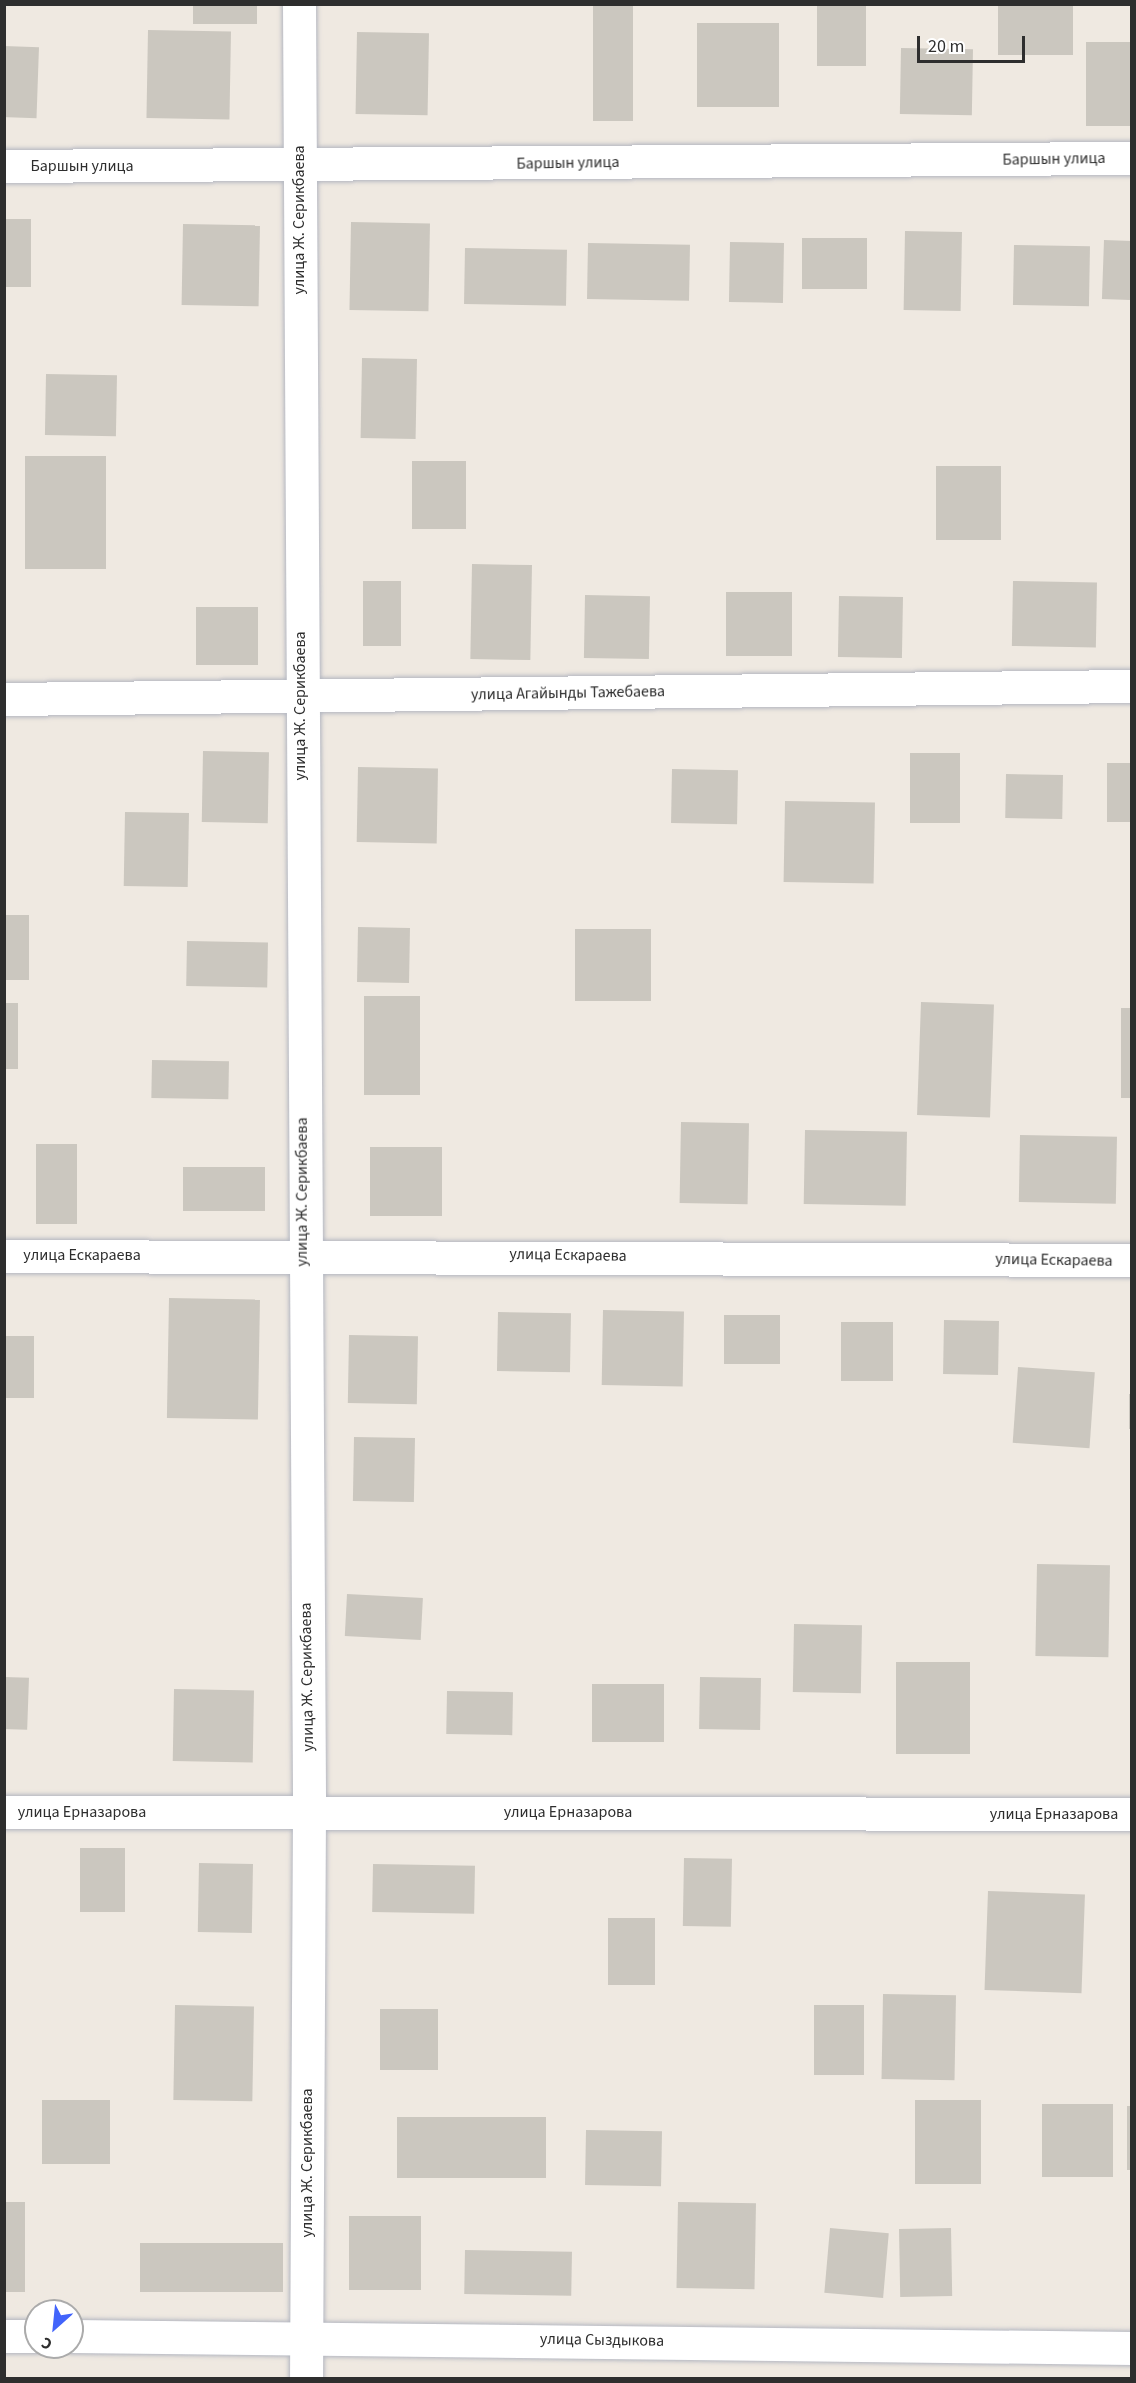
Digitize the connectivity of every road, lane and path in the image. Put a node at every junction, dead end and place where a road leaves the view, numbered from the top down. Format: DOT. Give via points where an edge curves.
graph roads {
  1 [pos="299,4"];
  2 [pos="1131,158"];
  3 [pos="4,166"];
  4 [pos="299,166"];
  5 [pos="1131,686"];
  6 [pos="300,696"];
  7 [pos="4,699"];
  8 [pos="302,1253"];
  9 [pos="4,1256"];
  10 [pos="1131,1260"];
  11 [pos="309,1811"];
  12 [pos="4,1812"];
  13 [pos="1131,1814"];
  14 [pos="305,2335"];
  15 [pos="4,2336"];
  16 [pos="24,2336"];
  17 [pos="84,2336"];
  18 [pos="1131,2348"];
  19 [pos="306,2379"];
  1 -- 4 [label="street, улица Ж. Серикбаева"];
  2 -- 4 [label="street, Баршын улица"];
  3 -- 4 [label="street, Баршын улица"];
  4 -- 6 [label="street, улица Ж. Серикбаева"];
  5 -- 6 [label="street, улица Агайынды Тажебаева"];
  6 -- 7 [label="street, улица Агайынды Тажебаева"];
  6 -- 8 [label="street, улица Ж. Серикбаева"];
  8 -- 9 [label="street, улица Ескараева"];
  8 -- 10 [label="street, улица Ескараева"];
  8 -- 11 [label="street, улица Ж. Серикбаева"];
  11 -- 12 [label="street, улица Ерназарова"];
  11 -- 13 [label="street, улица Ерназарова"];
  11 -- 14 [label="street, улица Ж. Серикбаева"];
  14 -- 17 [label="street, улица Сыздыкова"];
  14 -- 18 [label="street, улица Сыздыкова"];
  14 -- 19 [label="street, улица Ж. Серикбаева"];
  15 -- 16 [label="street"];
}
